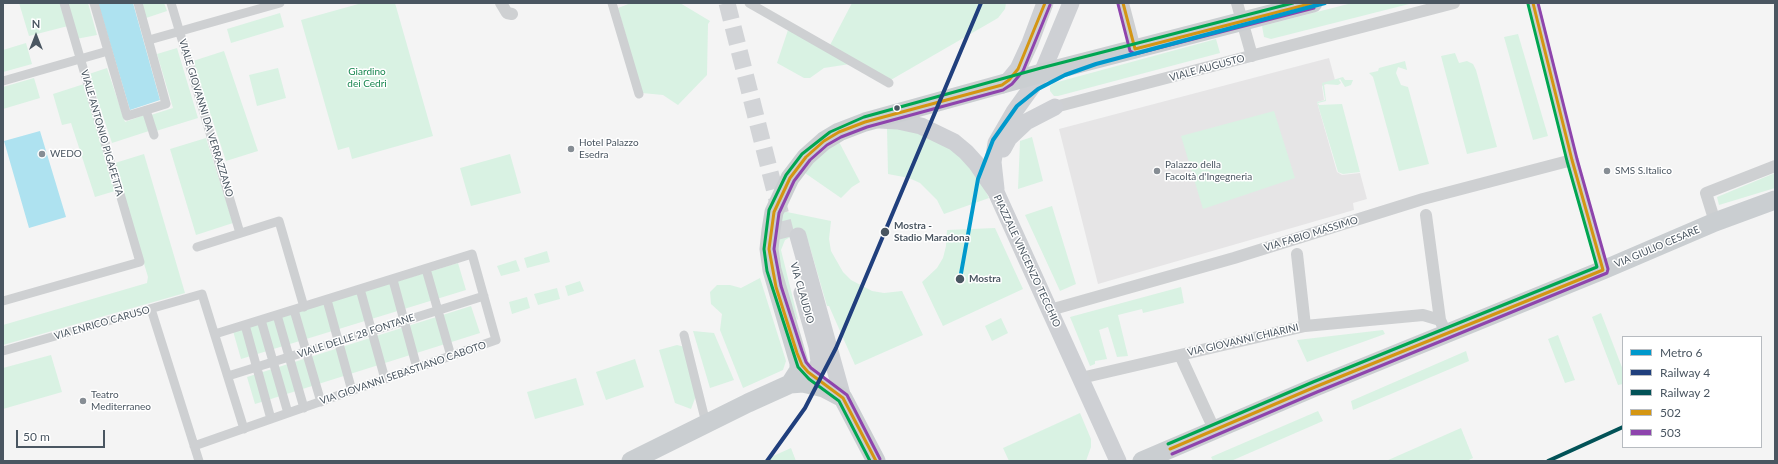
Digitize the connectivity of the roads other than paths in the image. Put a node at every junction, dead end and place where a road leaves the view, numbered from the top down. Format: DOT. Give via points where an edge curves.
graph roads {
  1 [pos="64,3"];
  2 [pos="94,3"];
  3 [pos="138,3"];
  4 [pos="171,3"];
  5 [pos="280,3"];
  6 [pos="501,3"];
  7 [pos="612,3"];
  8 [pos="749,3"];
  9 [pos="1045,3"];
  10 [pos="1071,3"];
  11 [pos="1123,3"];
  12 [pos="1237,3"];
  13 [pos="1313,3"];
  14 [pos="1454,3"];
  15 [pos="1533,3"];
  16 [pos="512,14"];
  17 [pos="1242,21"];
  18 [pos="179,30"];
  19 [pos="148,40"];
  20 [pos="1030,44"];
  21 [pos="1052,49"];
  22 [pos="1135,49"];
  23 [pos="108,51"];
  24 [pos="1252,56"];
  25 [pos="80,59"];
  26 [pos="1073,65"];
  27 [pos="1035,78"];
  28 [pos="3,81"];
  29 [pos="888,83"];
  30 [pos="1002,85"];
  31 [pos="639,94"];
  32 [pos="1055,107"];
  33 [pos="146,110"];
  34 [pos="1014,112"];
  35 [pos="865,122"];
  36 [pos="154,135"];
  37 [pos="1572,160"];
  38 [pos="1775,166"];
  39 [pos="995,185"];
  40 [pos="1775,200"];
  41 [pos="1426,214"];
  42 [pos="1714,222"];
  43 [pos="240,233"];
  44 [pos="792,237"];
  45 [pos="197,247"];
  46 [pos="1298,254"];
  47 [pos="426,269"];
  48 [pos="1603,270"];
  49 [pos="393,280"];
  50 [pos="360,290"];
  51 [pos="484,296"];
  52 [pos="327,300"];
  53 [pos="3,301"];
  54 [pos="304,307"];
  55 [pos="151,309"];
  56 [pos="294,310"];
  57 [pos="438,310"];
  58 [pos="1050,310"];
  59 [pos="277,315"];
  60 [pos="261,320"];
  61 [pos="404,321"];
  62 [pos="245,325"];
  63 [pos="1305,326"];
  64 [pos="1443,327"];
  65 [pos="372,331"];
  66 [pos="215,334"];
  67 [pos="684,335"];
  68 [pos="338,341"];
  69 [pos="823,345"];
  70 [pos="3,351"];
  71 [pos="306,352"];
  72 [pos="797,353"];
  73 [pos="1180,355"];
  74 [pos="451,356"];
  75 [pos="289,357"];
  76 [pos="273,362"];
  77 [pos="257,367"];
  78 [pos="417,368"];
  79 [pos="812,375"];
  80 [pos="228,376"];
  81 [pos="1081,378"];
  82 [pos="385,379"];
  83 [pos="790,384"];
  84 [pos="352,391"];
  85 [pos="843,398"];
  86 [pos="321,402"];
  87 [pos="304,408"];
  88 [pos="288,413"];
  89 [pos="271,419"];
  90 [pos="706,423"];
  91 [pos="244,429"];
  92 [pos="1214,429"];
  93 [pos="194,446"];
  94 [pos="199,461"];
  95 [pos="631,461"];
  96 [pos="876,461"];
  97 [pos="1118,461"];
  98 [pos="1142,461"];
  1 -- 25 [label="street, VIALE ANTONIO PIGAFETTA"];
  2 -- 23 [label="street"];
  3 -- 19 [label="street"];
  4 -- 18 [label="street, VIALE GIOVANNI DA VERRAZZANO"];
  5 -- 18 [label="street"];
  6 -- 16 [label="street" via="508,13"];
  7 -- 31 [label="street"];
  8 -- 29 [label="street"];
  9 -- 20 [label="main road"];
  10 -- 21 [label="main road"];
  11 -- 22 [label="street"];
  12 -- 17 [label="street"];
  13 -- 17 [label="main road"];
  14 -- 24 [label="street, VIALE AUGUSTO"];
  15 -- 37 [label="street"];
  17 -- 22 [label="main road"];
  17 -- 24 [label="street"];
  18 -- 19 [label="street"];
  18 -- 43 [label="street, VIALE GIOVANNI DA VERRAZZANO"];
  19 -- 33 [label="street" via="166,104"];
  20 -- 27 [label="main road"];
  20 -- 30 [label="main road" via="1014,76"];
  21 -- 26 [label="main road" via="1056,60"];
  21 -- 27 [label="main road"];
  22 -- 26 [label="main road"];
  23 -- 25 [label="street"];
  23 -- 33 [label="street" via="127,116"];
  24 -- 32 [label="street, VIALE AUGUSTO"];
  25 -- 28 [label="street"];
  25 -- 53 [label="street, VIALE ANTONIO PIGAFETTA" via="140,262"];
  26 -- 27 [label="main road"];
  27 -- 30 [label="main road"];
  27 -- 32 [label="main road" via="1038,97"];
  27 -- 34 [label="main road"];
  30 -- 34 [label="main road" via="1013,93"];
  30 -- 35 [label="main road"];
  32 -- 39 [label="main road, VIALE AUGUSTO" via="1030,119 1009,138 1000,156"];
  33 -- 36 [label="street"];
  34 -- 39 [label="main road" via="996,143 993,162"];
  35 -- 39 [label="main road, PIAZZALE VINCENZO TECCHIO" via="898,121 921,126 938,134 966,152"];
  35 -- 72 [label="main road, PIAZZALE VINCENZO TECCHIO" via="832,136 806,157 790,178 774,212 769,249 772,270"];
  37 -- 48 [label="street"];
  37 -- 58 [label="street, VIA FABIO MASSIMO" via="1423,199 1234,258"];
  38 -- 42 [label="street" via="1706,193"];
  39 -- 58 [label="main road, PIAZZALE VINCENZO TECCHIO"];
  40 -- 42 [label="main road, VIA GIULIO CESARE"];
  41 -- 64 [label="street"];
  42 -- 48 [label="main road, VIA GIULIO CESARE"];
  43 -- 45 [label="street"];
  43 -- 54 [label="street" via="279,221"];
  44 -- 69 [label="main road, VIA CLAUDIO"];
  46 -- 63 [label="street"];
  47 -- 49 [label="street, VIA GIOVANNI SEBASTIANO CABOTO"];
  47 -- 51 [label="street, VIA GIOVANNI SEBASTIANO CABOTO" via="472,254"];
  47 -- 57 [label="street"];
  48 -- 64 [label="main road, VIA GIULIO CESARE"];
  49 -- 50 [label="street, VIA GIOVANNI SEBASTIANO CABOTO"];
  49 -- 61 [label="street"];
  50 -- 52 [label="street, VIA GIOVANNI SEBASTIANO CABOTO"];
  50 -- 65 [label="street"];
  51 -- 57 [label="street, VIALE DELLE 28 FONTANE"];
  51 -- 74 [label="street, VIA GIOVANNI SEBASTIANO CABOTO" via="496,340"];
  52 -- 54 [label="street, VIA GIOVANNI SEBASTIANO CABOTO"];
  52 -- 68 [label="street"];
  54 -- 56 [label="street, VIA GIOVANNI SEBASTIANO CABOTO"];
  55 -- 66 [label="street, VIA ENRICO CARUSO" via="202,294"];
  55 -- 70 [label="street, VIA ENRICO CARUSO"];
  55 -- 93 [label="street"];
  56 -- 59 [label="street, VIA GIOVANNI SEBASTIANO CABOTO"];
  56 -- 71 [label="street"];
  57 -- 61 [label="street, VIALE DELLE 28 FONTANE"];
  57 -- 74 [label="street"];
  58 -- 81 [label="main road, PIAZZALE VINCENZO TECCHIO"];
  59 -- 60 [label="street, VIA GIOVANNI SEBASTIANO CABOTO"];
  59 -- 75 [label="street"];
  60 -- 62 [label="street, VIA GIOVANNI SEBASTIANO CABOTO"];
  60 -- 76 [label="street"];
  61 -- 65 [label="street, VIALE DELLE 28 FONTANE"];
  61 -- 78 [label="street"];
  62 -- 66 [label="street, VIA GIOVANNI SEBASTIANO CABOTO"];
  62 -- 77 [label="street"];
  63 -- 64 [label="street, VIA GIOVANNI CHIARINI" via="1423,315"];
  63 -- 73 [label="street, VIA GIOVANNI CHIARINI"];
  64 -- 92 [label="main road, VIA GIULIO CESARE"];
  65 -- 68 [label="street, VIALE DELLE 28 FONTANE"];
  65 -- 82 [label="street"];
  66 -- 80 [label="street"];
  67 -- 90 [label="street"];
  68 -- 71 [label="street, VIALE DELLE 28 FONTANE"];
  68 -- 84 [label="street"];
  69 -- 79 [label="main road" via="819,366"];
  69 -- 85 [label="main road, PIAZZALE VINCENZO TECCHIO"];
  71 -- 75 [label="street, VIALE DELLE 28 FONTANE"];
  71 -- 86 [label="street"];
  72 -- 79 [label="main road, PIAZZALE VINCENZO TECCHIO" via="802,365"];
  72 -- 83 [label="main road" via="799,370"];
  73 -- 81 [label="street, VIA GIOVANNI CHIARINI"];
  73 -- 92 [label="street"];
  74 -- 78 [label="street, VIA GIOVANNI SEBASTIANO CABOTO"];
  75 -- 76 [label="street, VIALE DELLE 28 FONTANE"];
  75 -- 87 [label="street"];
  76 -- 77 [label="street, VIALE DELLE 28 FONTANE"];
  76 -- 88 [label="street"];
  77 -- 80 [label="street, VIALE DELLE 28 FONTANE"];
  77 -- 89 [label="street"];
  78 -- 82 [label="street, VIA GIOVANNI SEBASTIANO CABOTO"];
  79 -- 83 [label="main road"];
  79 -- 85 [label="main road, PIAZZALE VINCENZO TECCHIO"];
  80 -- 91 [label="street"];
  81 -- 97 [label="main road, PIAZZALE VINCENZO TECCHIO"];
  82 -- 84 [label="street, VIA GIOVANNI SEBASTIANO CABOTO"];
  83 -- 85 [label="main road" via="808,383 820,386"];
  83 -- 90 [label="main road"];
  84 -- 86 [label="street, VIA GIOVANNI SEBASTIANO CABOTO"];
  85 -- 96 [label="main road, PIAZZALE VINCENZO TECCHIO"];
  86 -- 87 [label="street, VIA GIOVANNI SEBASTIANO CABOTO"];
  87 -- 88 [label="street, VIA GIOVANNI SEBASTIANO CABOTO"];
  88 -- 89 [label="street, VIA GIOVANNI SEBASTIANO CABOTO"];
  89 -- 91 [label="street, VIA GIOVANNI SEBASTIANO CABOTO"];
  90 -- 95 [label="main road"];
  91 -- 93 [label="street, VIA GIOVANNI SEBASTIANO CABOTO"];
  92 -- 98 [label="main road, VIA GIULIO CESARE"];
  93 -- 94 [label="street"];
}
